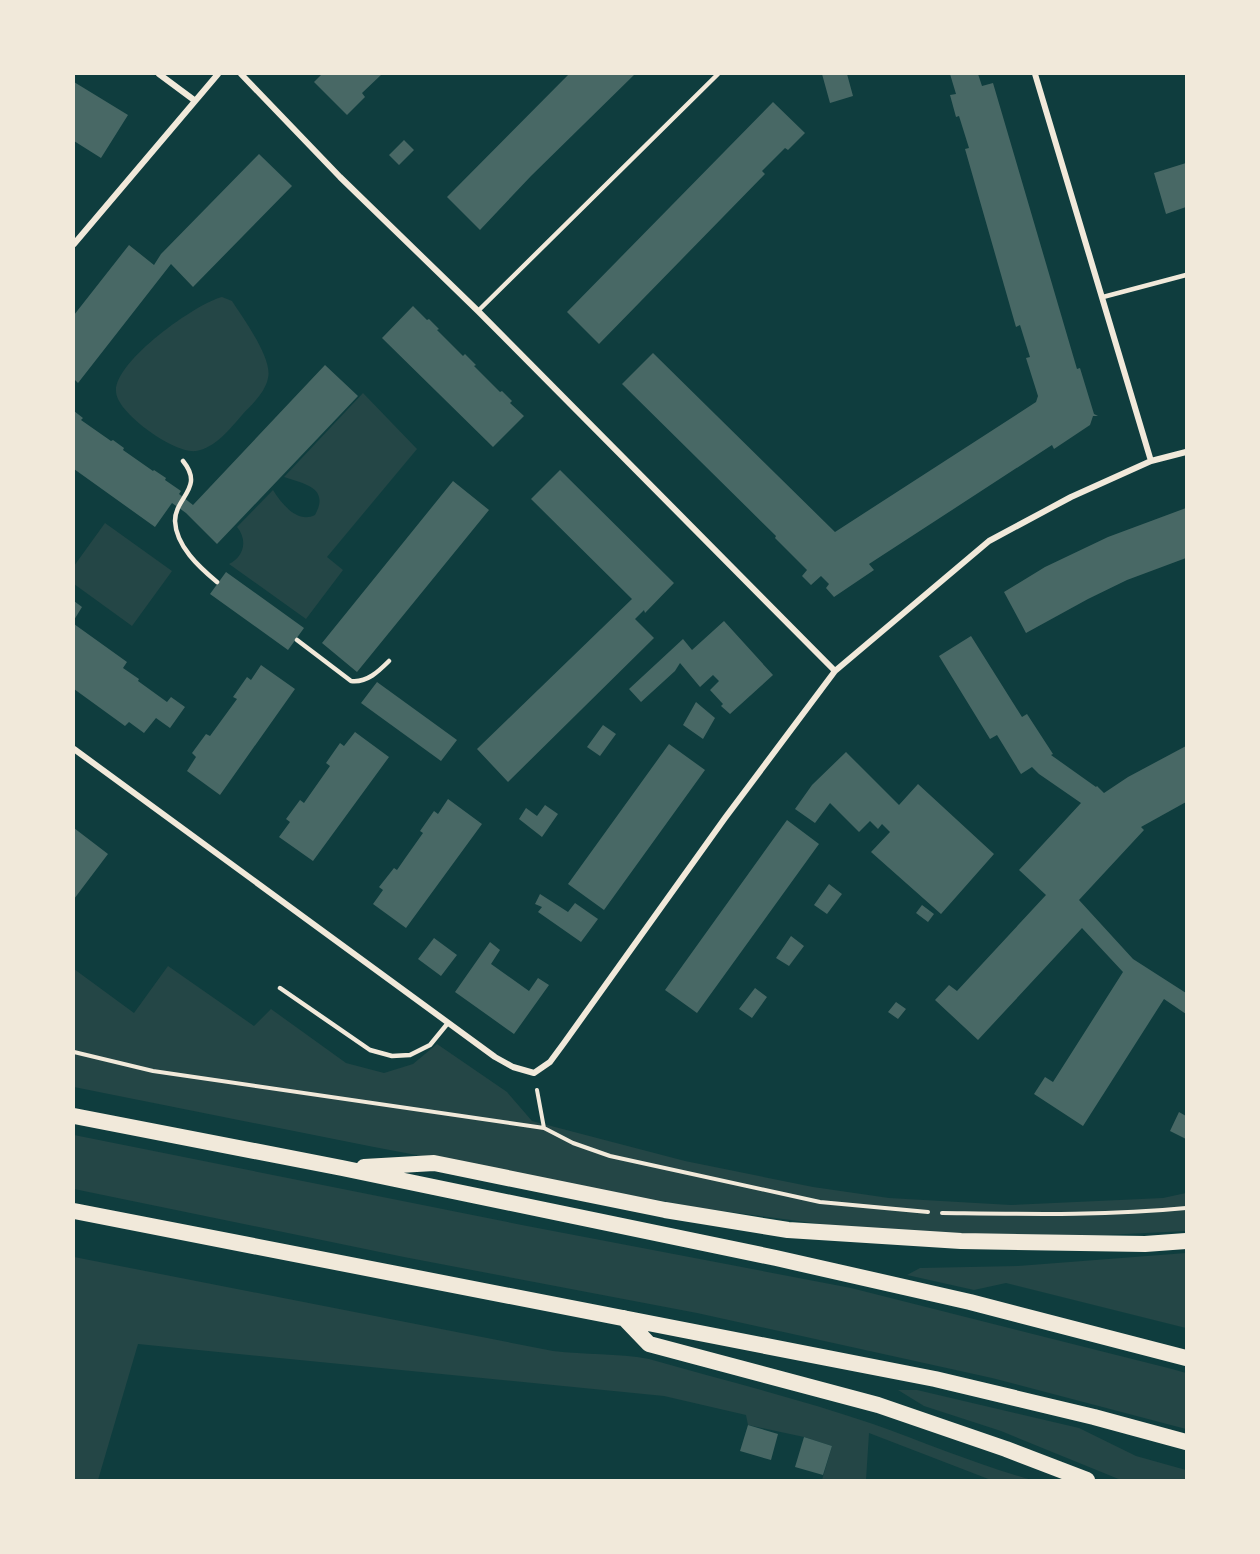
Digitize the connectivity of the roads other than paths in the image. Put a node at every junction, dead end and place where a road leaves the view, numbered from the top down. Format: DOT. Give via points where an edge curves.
graph roads {
  1 [pos="159,74"];
  2 [pos="218,74"];
  3 [pos="241,74"];
  4 [pos="718,74"];
  5 [pos="1035,74"];
  6 [pos="194,100"];
  7 [pos="74,244"];
  8 [pos="1186,275"];
  9 [pos="1103,297"];
  10 [pos="478,311"];
  11 [pos="1186,452"];
  12 [pos="183,461"];
  13 [pos="1151,461"];
  14 [pos="217,582"];
  15 [pos="297,640"];
  16 [pos="389,661"];
  17 [pos="835,671"];
  18 [pos="74,749"];
  19 [pos="280,988"];
  20 [pos="448,1023"];
  21 [pos="74,1116"];
  22 [pos="342,1168"];
  23 [pos="74,1211"];
  24 [pos="1186,1241"];
  25 [pos="624,1318"];
  26 [pos="1186,1358"];
  27 [pos="1186,1442"];
  28 [pos="1088,1480"];
  1 -- 6 [label="street"];
  2 -- 6 [label="street"];
  3 -- 10 [label="street"];
  4 -- 10 [label="lane"];
  5 -- 9 [label="street"];
  6 -- 7 [label="street"];
  8 -- 9 [label="lane"];
  9 -- 13 [label="street"];
  10 -- 17 [label="street"];
  11 -- 13 [label="street"];
  12 -- 14 [label="lane" via="190,473 191,486 176,512 176,526 194,561"];
  13 -- 17 [label="street" via="1071,497 989,541"];
  15 -- 16 [label="lane" via="351,681 367,679"];
  17 -- 20 [label="street" via="724,818 550,1062 534,1073 513,1067"];
  18 -- 20 [label="street"];
  19 -- 20 [label="lane" via="370,1050 392,1056 410,1055 430,1045"];
  21 -- 22 [label="highway"];
  22 -- 24 [label="highway" via="434,1162 665,1210 788,1230 1016,1243"];
  22 -- 26 [label="highway" via="787,1260"];
  23 -- 25 [label="highway"];
  25 -- 27 [label="highway" via="977,1388"];
  25 -- 28 [label="highway" via="649,1344 878,1405"];
}
